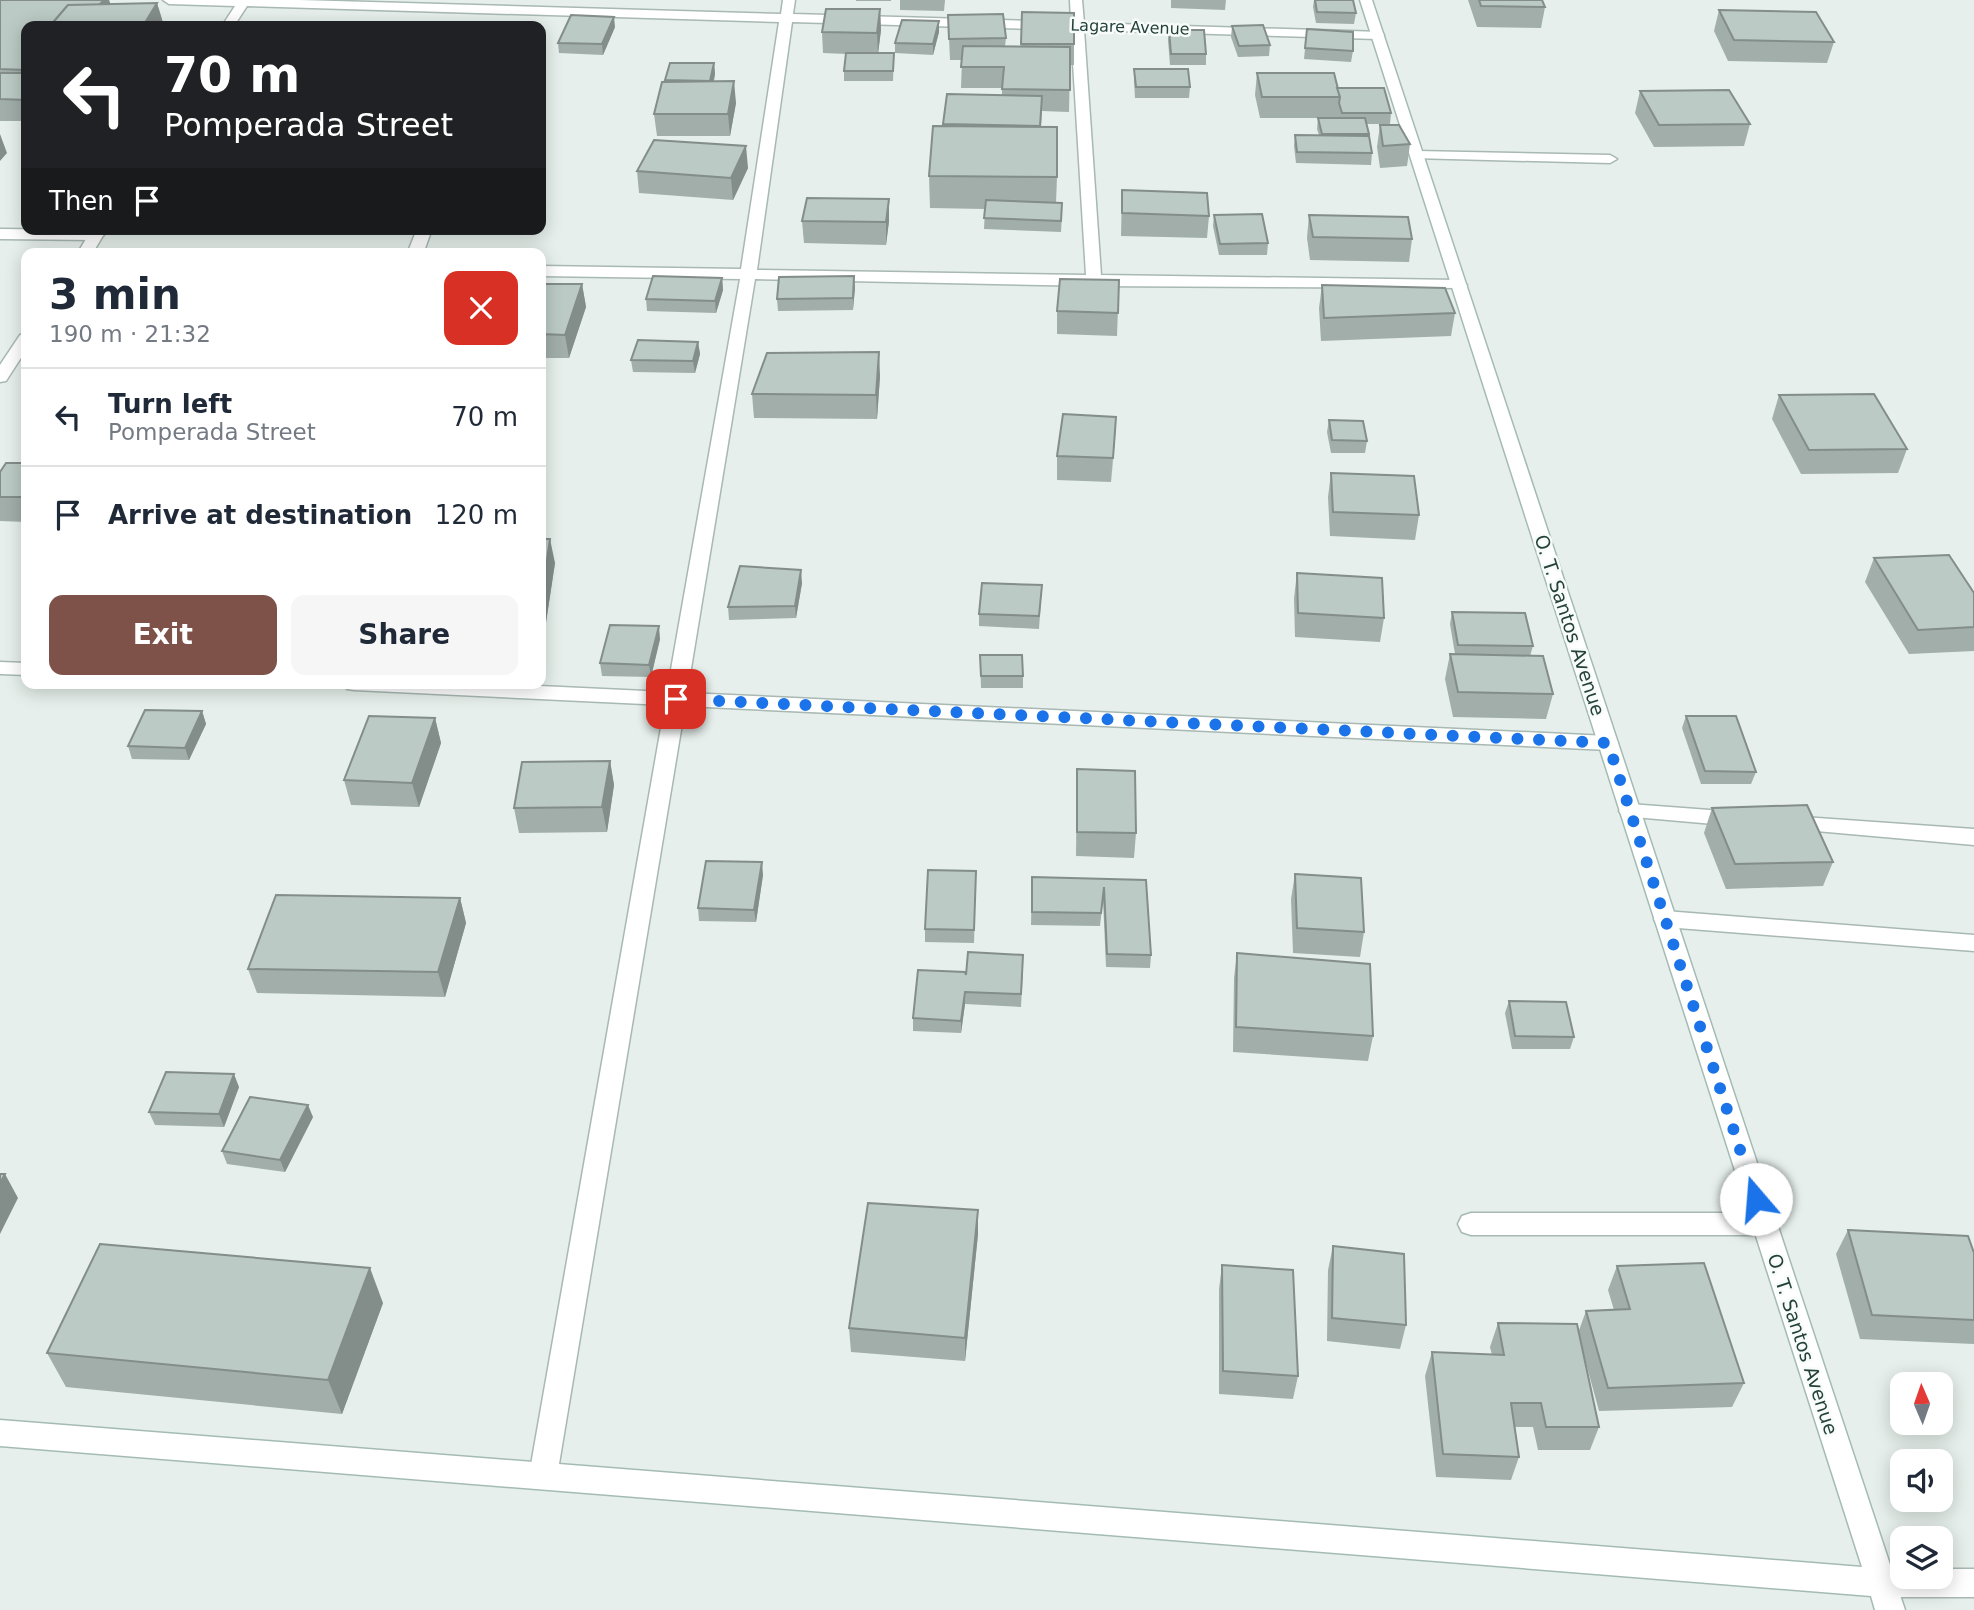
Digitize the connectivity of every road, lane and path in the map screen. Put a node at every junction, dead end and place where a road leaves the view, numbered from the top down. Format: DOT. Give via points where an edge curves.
graph roads {
  1 [pos="169,0"];
  2 [pos="1076,0"];
  3 [pos="1366,0"];
  4 [pos="244,1"];
  5 [pos="510,5"];
  6 [pos="788,9"];
  7 [pos="231,21"];
  8 [pos="1077,25"];
  9 [pos="1377,35"];
  10 [pos="1417,155"];
  11 [pos="1610,159"];
  12 [pos="0,234"];
  13 [pos="21,234"];
  14 [pos="546,271"];
  15 [pos="748,276"];
  16 [pos="1094,281"];
  17 [pos="1459,285"];
  18 [pos="21,346"];
  19 [pos="0,377"];
  20 [pos="0,668"];
  21 [pos="21,669"];
  22 [pos="461,689"];
  23 [pos="676,699"];
  24 [pos="1608,743"];
  25 [pos="1629,811"];
  26 [pos="1974,837"];
  27 [pos="1665,919"];
  28 [pos="1974,943"];
  29 [pos="1471,1224"];
  30 [pos="1764,1224"];
  31 [pos="0,1433"];
  32 [pos="542,1476"];
  33 [pos="1974,1583"];
  34 [pos="1885,1596"];
  1 -- 4 [label="street, Lagare Avenue"];
  2 -- 8 [label="street"];
  3 -- 9 [label="street, O. T. Santos Avenue"];
  4 -- 5 [label="street, Lagare Avenue"];
  4 -- 7 [label="street"];
  5 -- 6 [label="street, Lagare Avenue"];
  6 -- 8 [label="street, Lagare Avenue"];
  6 -- 15 [label="street"];
  8 -- 9 [label="street, Lagare Avenue"];
  8 -- 16 [label="street"];
  9 -- 10 [label="street, O. T. Santos Avenue"];
  10 -- 11 [label="street"];
  10 -- 17 [label="street, O. T. Santos Avenue"];
  12 -- 13 [label="street"];
  14 -- 15 [label="street"];
  15 -- 16 [label="street"];
  15 -- 23 [label="street"];
  16 -- 17 [label="street"];
  17 -- 24 [label="street, O. T. Santos Avenue"];
  18 -- 19 [label="street"];
  20 -- 21 [label="street"];
  22 -- 23 [label="street"];
  23 -- 24 [label="street"];
  23 -- 32 [label="street"];
  24 -- 25 [label="street, O. T. Santos Avenue"];
  25 -- 26 [label="street"];
  25 -- 27 [label="street, O. T. Santos Avenue"];
  27 -- 28 [label="street"];
  27 -- 30 [label="street, O. T. Santos Avenue"];
  29 -- 30 [label="street"];
  30 -- 34 [label="street, O. T. Santos Avenue"];
  31 -- 32 [label="street"];
  32 -- 34 [label="street"];
  33 -- 34 [label="street"];
}
